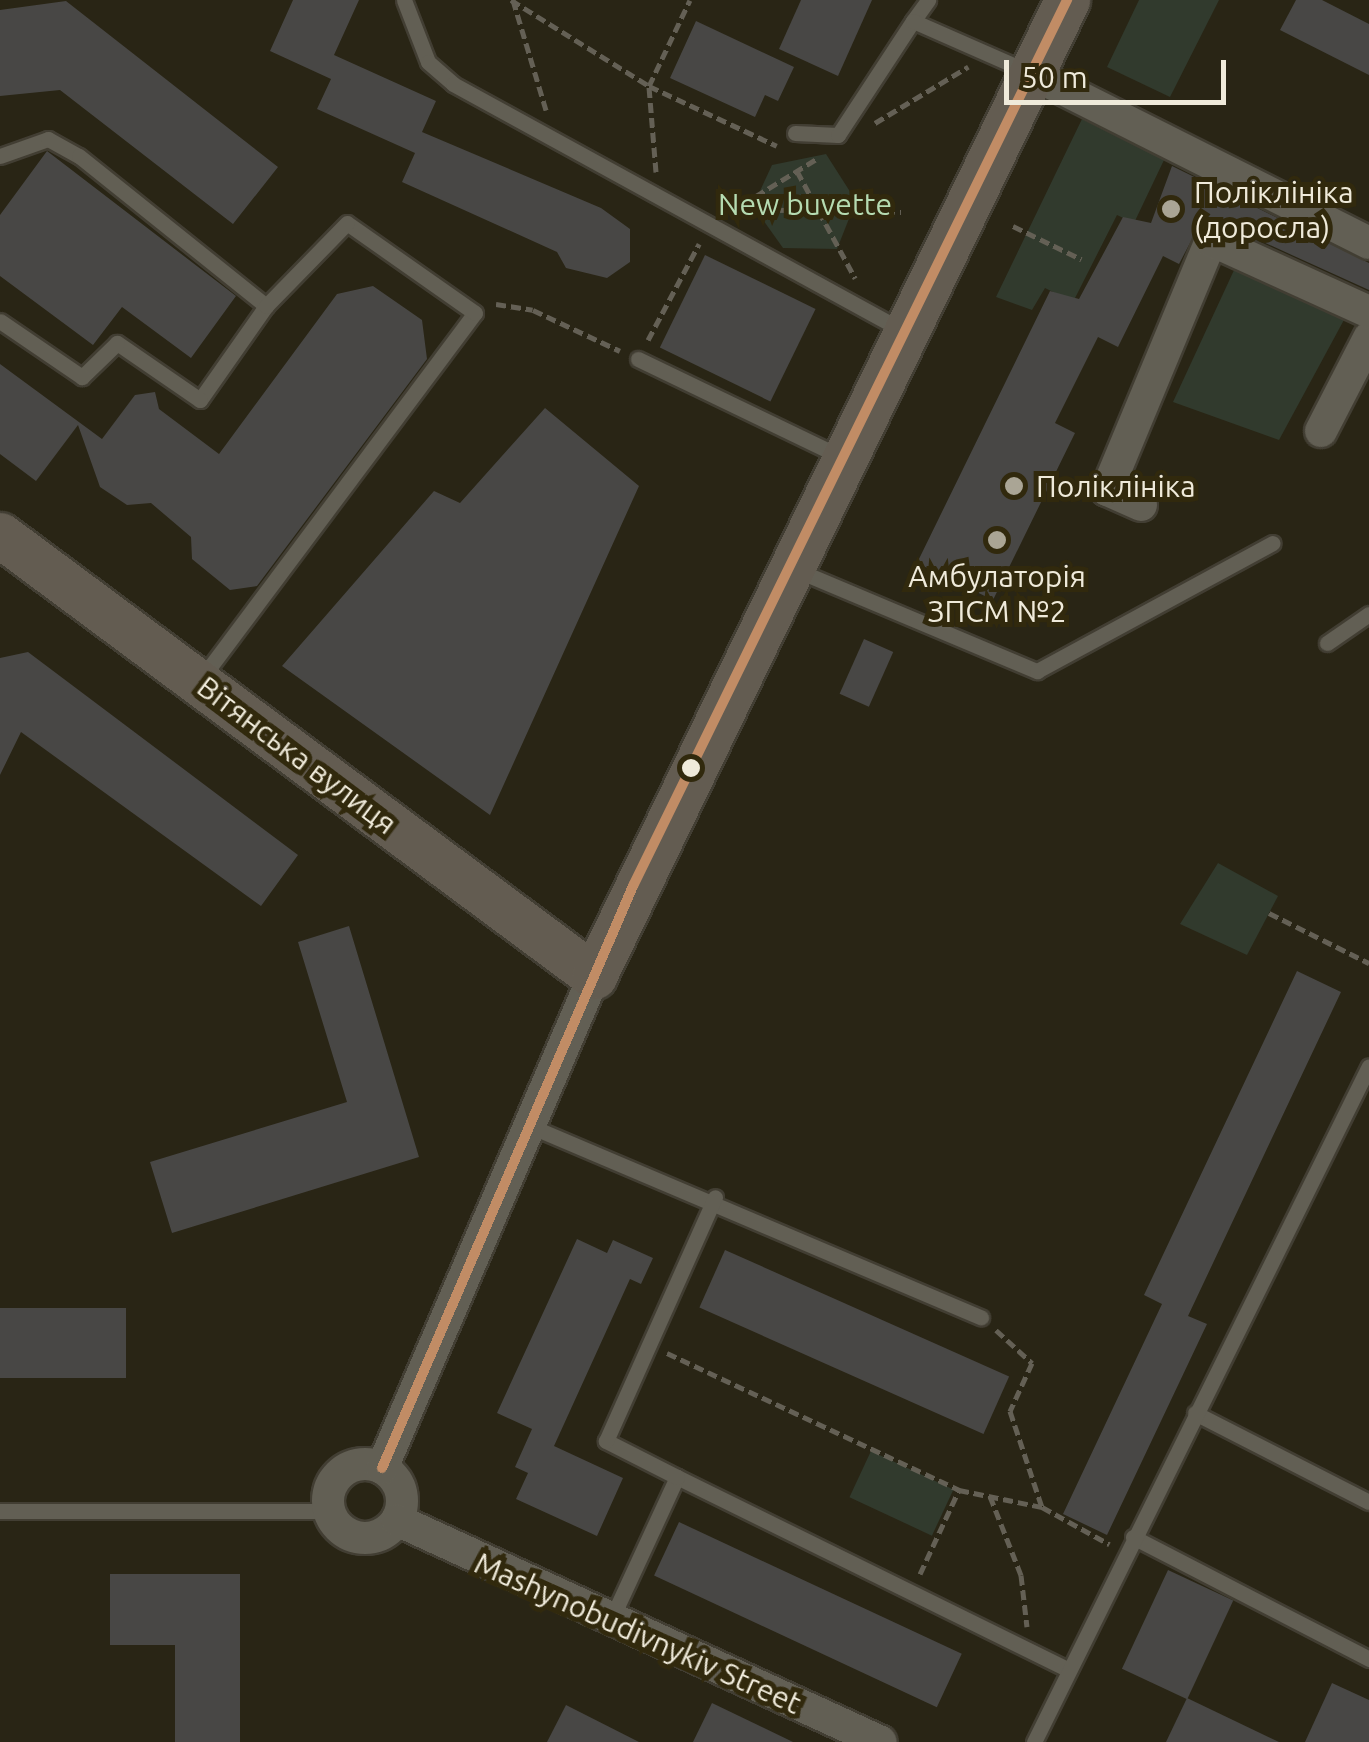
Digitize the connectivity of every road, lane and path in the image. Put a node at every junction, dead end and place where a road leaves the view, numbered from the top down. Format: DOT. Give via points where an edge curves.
graph roads {
  1 [pos="404,0"];
  2 [pos="513,0"];
  3 [pos="690,0"];
  4 [pos="928,0"];
  5 [pos="1066,0"];
  6 [pos="913,21"];
  7 [pos="976,62"];
  8 [pos="1032,74"];
  9 [pos="649,86"];
  10 [pos="861,132"];
  11 [pos="795,133"];
  12 [pos="556,141"];
  13 [pos="828,152"];
  14 [pos="0,156"];
  15 [pos="812,162"];
  16 [pos="796,171"];
  17 [pos="658,198"];
  18 [pos="735,209"];
  19 [pos="819,210"];
  20 [pos="902,212"];
  21 [pos="708,226"];
  22 [pos="1013,226"];
  23 [pos="1369,243"];
  24 [pos="1081,260"];
  25 [pos="862,291"];
  26 [pos="458,298"];
  27 [pos="266,306"];
  28 [pos="1369,312"];
  29 [pos="0,321"];
  30 [pos="905,332"];
  31 [pos="1369,338"];
  32 [pos="638,359"];
  33 [pos="1321,431"];
  34 [pos="843,458"];
  35 [pos="1141,505"];
  36 [pos="0,534"];
  37 [pos="1272,542"];
  38 [pos="790,567"];
  39 [pos="1369,614"];
  40 [pos="1328,643"];
  41 [pos="199,682"];
  42 [pos="1269,912"];
  43 [pos="1369,963"];
  44 [pos="594,976"];
  45 [pos="1369,1066"];
  46 [pos="530,1126"];
  47 [pos="715,1197"];
  48 [pos="981,1317"];
  49 [pos="649,1345"];
  50 [pos="1195,1413"];
  51 [pos="382,1468"];
  52 [pos="678,1477"];
  53 [pos="959,1490"];
  54 [pos="990,1496"];
  55 [pos="1369,1502"];
  56 [pos="1042,1507"];
  57 [pos="0,1510"];
  58 [pos="330,1511"];
  59 [pos="397,1520"];
  60 [pos="1129,1545"];
  61 [pos="911,1592"];
  62 [pos="609,1624"];
  63 [pos="1030,1651"];
  64 [pos="1369,1659"];
  65 [pos="1069,1670"];
  66 [pos="881,1742"];
  67 [pos="1034,1742"];
  1 -- 12 [label="lane" via="428,62"];
  2 -- 9 [label="path"];
  2 -- 12 [label="path"];
  3 -- 9 [label="path"];
  4 -- 6 [label="lane"];
  5 -- 8 [label="street"];
  6 -- 8 [label="lane"];
  6 -- 11 [label="lane" via="838,135"];
  7 -- 10 [label="path"];
  8 -- 23 [label="street"];
  8 -- 30 [label="street"];
  9 -- 15 [label="path"];
  9 -- 17 [label="path"];
  12 -- 17 [label="lane"];
  13 -- 15 [label="path"];
  14 -- 27 [label="lane" via="48,139 79,156"];
  15 -- 16 [label="path"];
  16 -- 18 [label="path"];
  16 -- 19 [label="path"];
  17 -- 21 [label="lane"];
  18 -- 19 [label="path"];
  18 -- 21 [label="path"];
  19 -- 20 [label="path"];
  19 -- 25 [label="path"];
  21 -- 30 [label="lane"];
  21 -- 32 [label="path"];
  22 -- 24 [label="path"];
  26 -- 27 [label="lane" via="347,223"];
  26 -- 32 [label="path" via="532,310"];
  26 -- 41 [label="lane" via="475,312 473,324"];
  27 -- 29 [label="lane" via="200,400 117,342 82,377"];
  28 -- 35 [label="street" via="1211,240 1106,490"];
  30 -- 34 [label="street"];
  31 -- 33 [label="street"];
  32 -- 34 [label="lane"];
  34 -- 38 [label="street"];
  36 -- 41 [label="street, Вітянська вулиця"];
  37 -- 38 [label="lane" via="1037,672"];
  38 -- 44 [label="street"];
  39 -- 40 [label="lane"];
  41 -- 44 [label="street, Вітянська вулиця"];
  42 -- 43 [label="path"];
  44 -- 46 [label="street"];
  45 -- 50 [label="lane"];
  46 -- 47 [label="lane"];
  46 -- 51 [label="street"];
  47 -- 48 [label="lane"];
  47 -- 49 [label="lane"];
  48 -- 56 [label="path" via="1032,1363 1010,1412"];
  49 -- 52 [label="lane" via="606,1441"];
  49 -- 53 [label="path"];
  50 -- 55 [label="lane"];
  50 -- 60 [label="lane"];
  51 -- 58 [label="street" via="358,1465 338,1477"];
  51 -- 59 [label="street" via="399,1485"];
  52 -- 61 [label="lane"];
  52 -- 62 [label="lane"];
  53 -- 54 [label="path"];
  53 -- 61 [label="path"];
  54 -- 56 [label="path"];
  54 -- 63 [label="path" via="1021,1575"];
  56 -- 60 [label="path"];
  57 -- 58 [label="lane"];
  58 -- 59 [label="street" via="344,1531 366,1538"];
  59 -- 62 [label="street, Mashynobudivnykiv Street"];
  60 -- 64 [label="lane"];
  60 -- 65 [label="lane"];
  61 -- 63 [label="lane"];
  62 -- 66 [label="street, Mashynobudivnykiv Street"];
  63 -- 65 [label="lane"];
  65 -- 67 [label="lane"];
}
